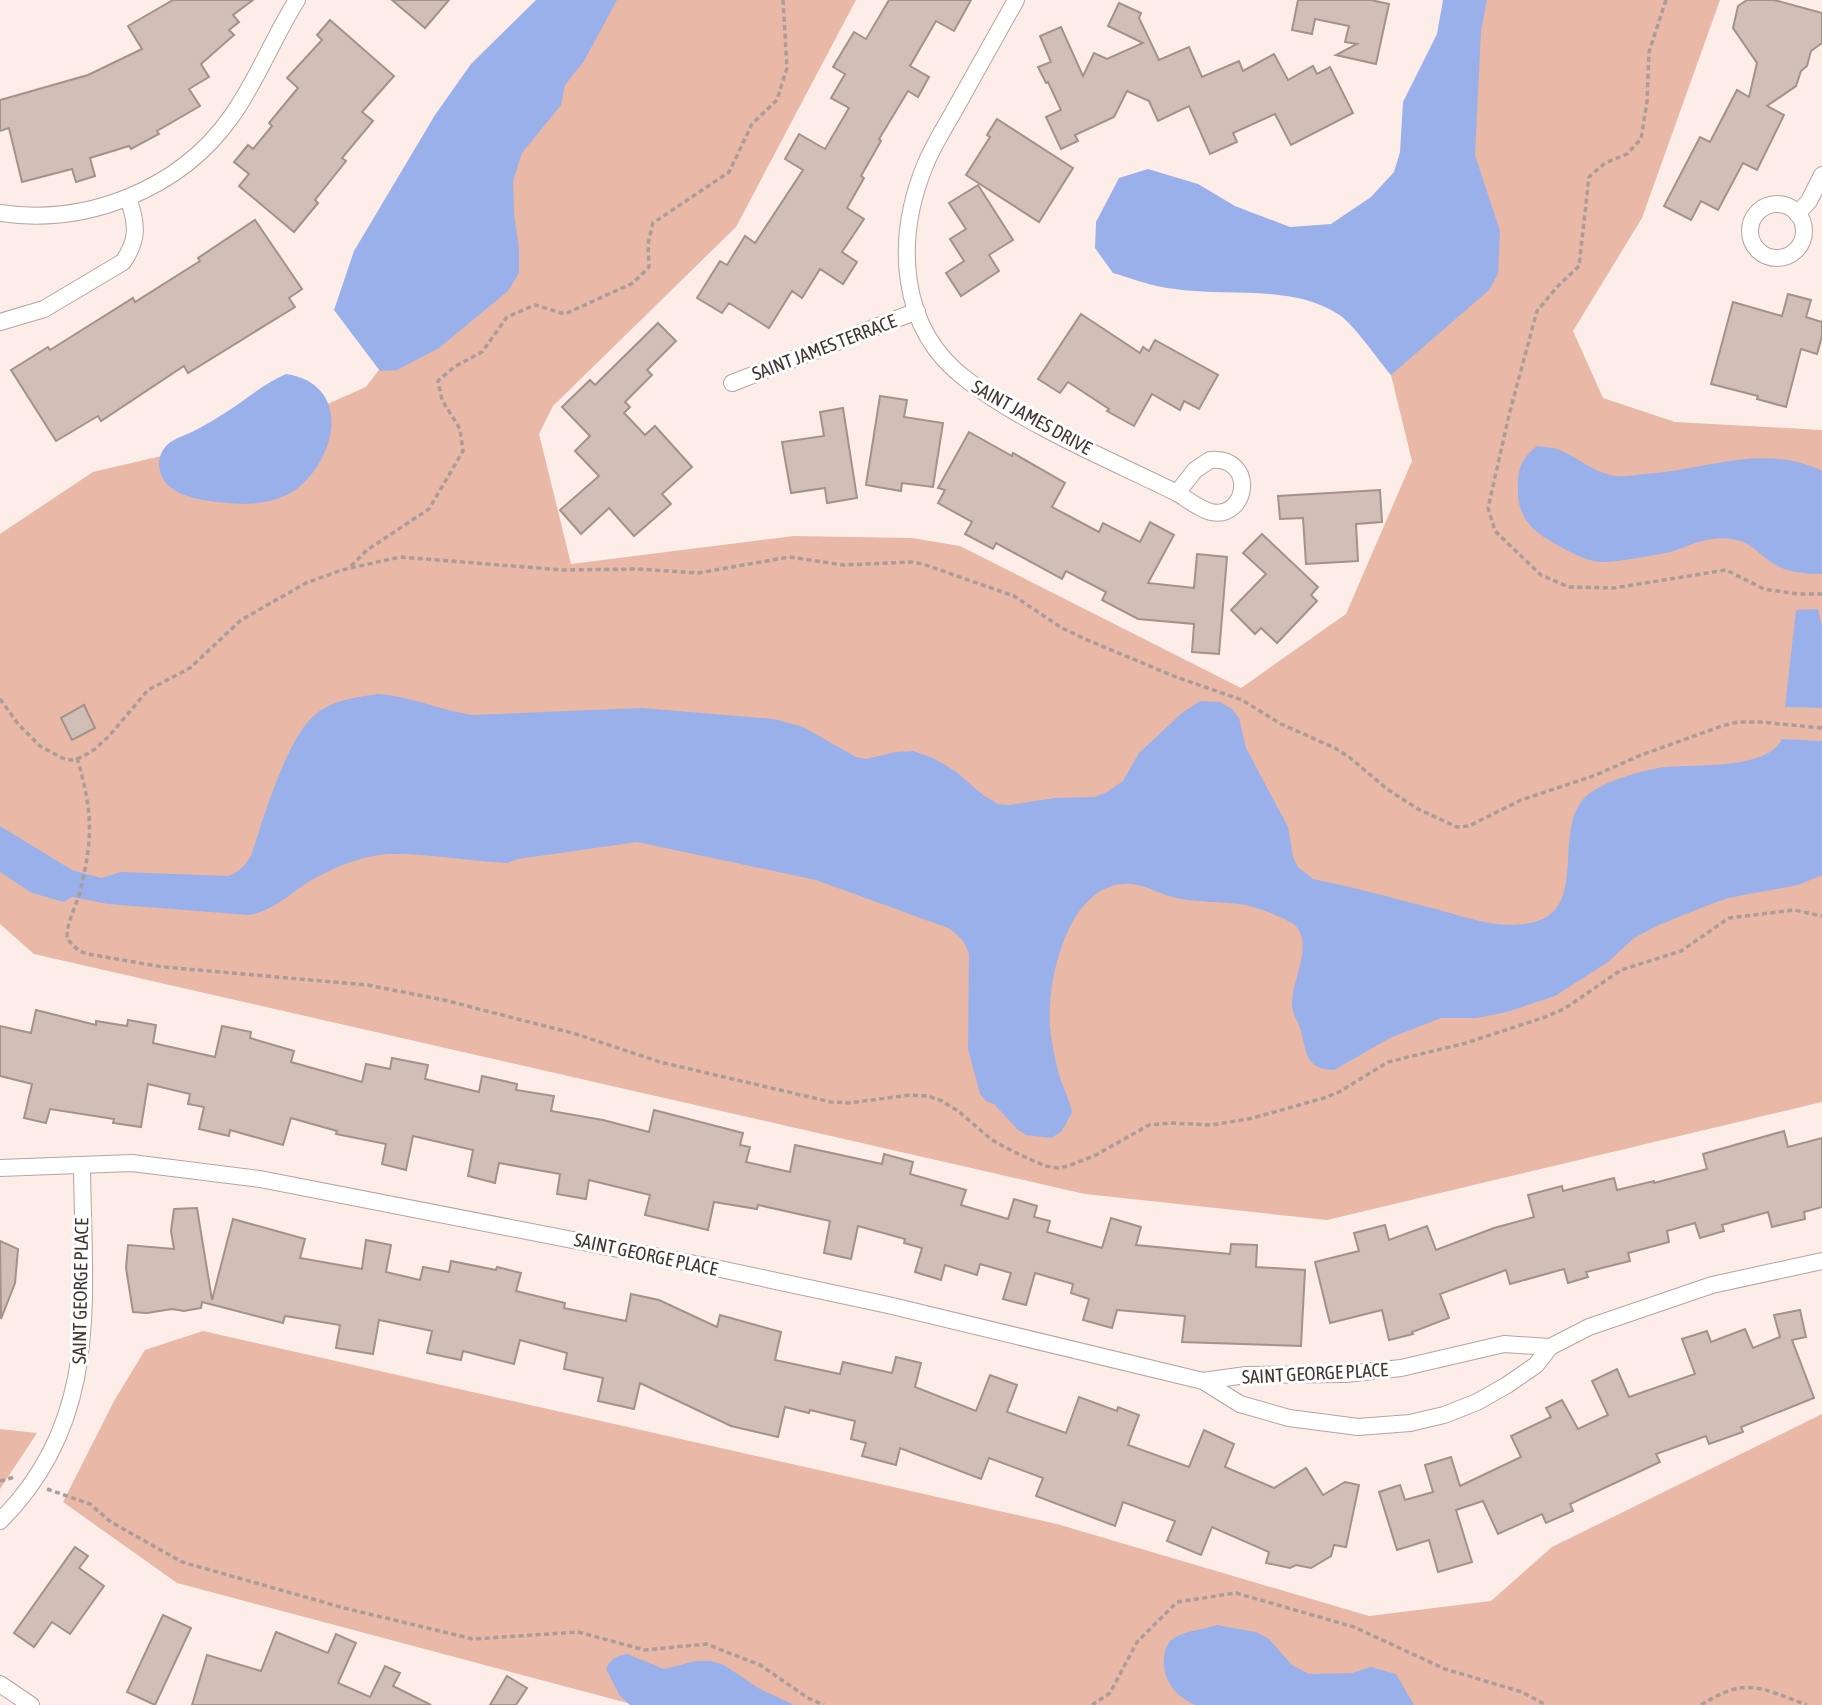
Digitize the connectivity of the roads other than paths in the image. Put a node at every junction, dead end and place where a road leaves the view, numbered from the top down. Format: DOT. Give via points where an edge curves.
graph roads {
  1 [pos="297,0"];
  2 [pos="1016,0"];
  3 [pos="1822,175"];
  4 [pos="128,198"];
  5 [pos="0,213"];
  6 [pos="1797,214"];
  7 [pos="916,312"];
  8 [pos="0,322"];
  9 [pos="732,383"];
  10 [pos="1177,493"];
  11 [pos="82,1165"];
  12 [pos="0,1168"];
  13 [pos="1822,1261"];
  14 [pos="1550,1347"];
  15 [pos="1203,1381"];
  16 [pos="0,1521"];
  17 [pos="0,1684"];
  18 [pos="31,1705"];
  1 -- 4 [label="street" via="223,127 183,166"];
  2 -- 7 [label="street, SAINT JAMES DRIVE" via="942,132 916,190 905,257"];
  3 -- 6 [label="street"];
  4 -- 5 [label="street" via="65,214"];
  4 -- 8 [label="street" via="136,236 123,262 44,309"];
  7 -- 9 [label="street, SAINT JAMES TERRACE"];
  7 -- 10 [label="street, SAINT JAMES DRIVE" via="945,359 965,379 1038,423"];
  11 -- 12 [label="street, SAINT GEORGE PLACE"];
  11 -- 15 [label="street, SAINT GEORGE PLACE" via="132,1163 260,1179 546,1234 888,1305"];
  11 -- 16 [label="street, SAINT GEORGE PLACE" via="83,1338 78,1376 51,1452"];
  13 -- 14 [label="street, SAINT GEORGE PLACE" via="1712,1285 1589,1327"];
  14 -- 15 [label="street, SAINT GEORGE PLACE" via="1504,1344 1401,1368"];
  14 -- 15 [label="street, SAINT GEORGE PLACE" via="1535,1365 1477,1402 1444,1415 1375,1427 1289,1418 1240,1404"];
  17 -- 18 [label="street"];
}
